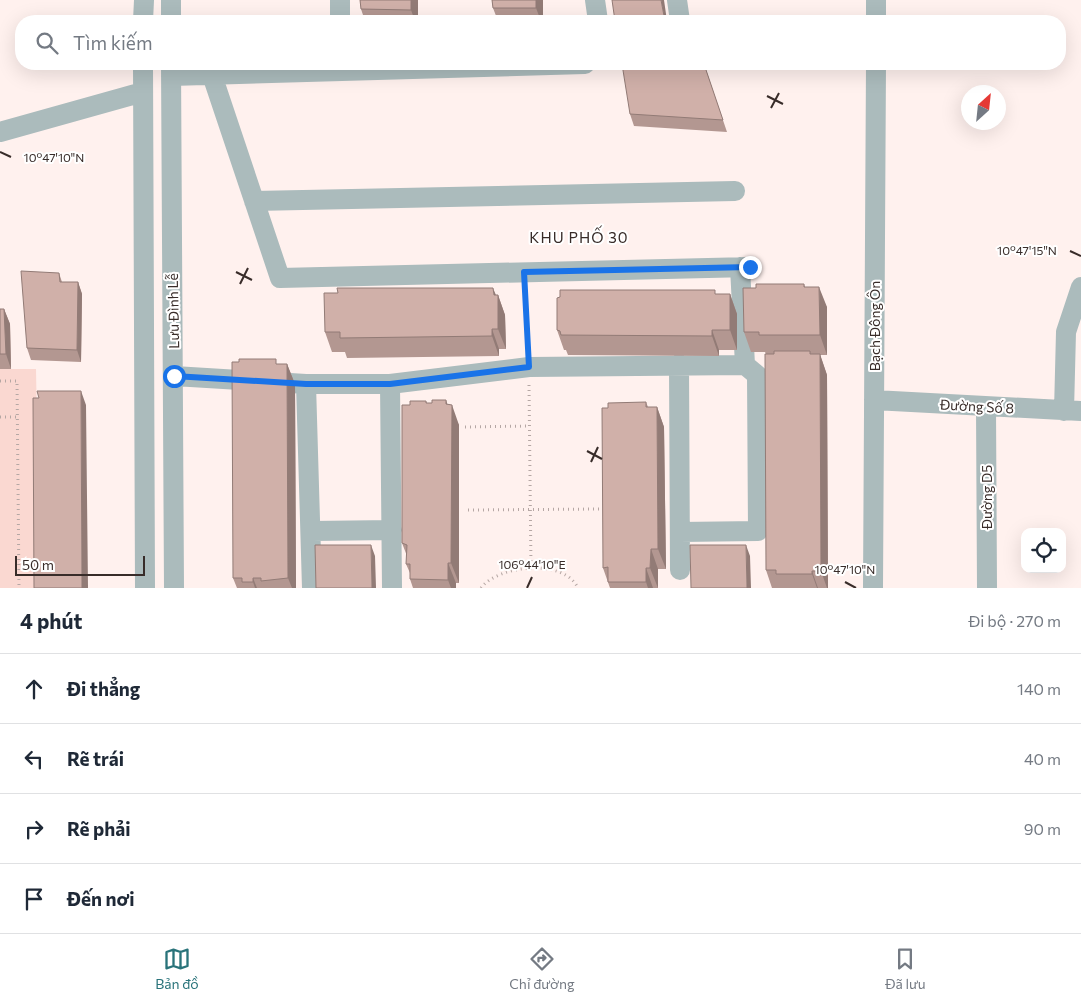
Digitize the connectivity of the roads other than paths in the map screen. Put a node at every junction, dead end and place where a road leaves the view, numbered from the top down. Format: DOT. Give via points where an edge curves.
graph roads {
  1 [pos="144,0"];
  2 [pos="171,0"];
  3 [pos="340,0"];
  4 [pos="595,0"];
  5 [pos="677,0"];
  6 [pos="876,0"];
  7 [pos="143,15"];
  8 [pos="171,15"];
  9 [pos="340,15"];
  10 [pos="597,15"];
  11 [pos="679,15"];
  12 [pos="876,15"];
  13 [pos="143,70"];
  14 [pos="171,70"];
  15 [pos="293,70"];
  16 [pos="876,70"];
  17 [pos="212,75"];
  18 [pos="143,92"];
  19 [pos="0,132"];
  20 [pos="735,191"];
  21 [pos="254,201"];
  22 [pos="1081,287"];
  23 [pos="679,364"];
  24 [pos="745,365"];
  25 [pos="174,376"];
  26 [pos="306,384"];
  27 [pos="390,384"];
  28 [pos="874,400"];
  29 [pos="986,406"];
  30 [pos="1073,411"];
  31 [pos="392,530"];
  32 [pos="312,531"];
  33 [pos="680,532"];
  34 [pos="680,570"];
  35 [pos="145,588"];
  36 [pos="174,588"];
  37 [pos="312,588"];
  38 [pos="392,588"];
  39 [pos="873,588"];
  40 [pos="986,588"];
  1 -- 7 [label="street"];
  2 -- 8 [label="street"];
  3 -- 9 [label="street"];
  4 -- 10 [label="street"];
  5 -- 11 [label="street"];
  6 -- 12 [label="street"];
  13 -- 18 [label="street, Lưu Đình Lễ"];
  14 -- 17 [label="street"];
  14 -- 25 [label="street, Lưu Đình Lễ"];
  15 -- 17 [label="street"];
  16 -- 28 [label="street, Bạch Đông Ôn"];
  17 -- 21 [label="street"];
  18 -- 19 [label="street"];
  18 -- 35 [label="street, Lưu Đình Lễ"];
  20 -- 21 [label="street"];
  21 -- 24 [label="street" via="280,278 745,267"];
  22 -- 30 [label="street" via="1067,328"];
  23 -- 24 [label="street"];
  23 -- 27 [label="street" via="529,367"];
  23 -- 33 [label="street"];
  24 -- 33 [label="street" via="757,375 758,531"];
  25 -- 26 [label="street"];
  25 -- 36 [label="street, Lưu Đình Lễ"];
  26 -- 27 [label="street"];
  26 -- 32 [label="street"];
  27 -- 31 [label="street"];
  28 -- 29 [label="street, Đường Số 8"];
  28 -- 39 [label="street, Bạch Đông Ôn"];
  29 -- 30 [label="street, Đường Số 8"];
  29 -- 40 [label="street, Đường D5"];
  31 -- 32 [label="street"];
  31 -- 38 [label="street"];
  32 -- 37 [label="street"];
  33 -- 34 [label="street"];
}
